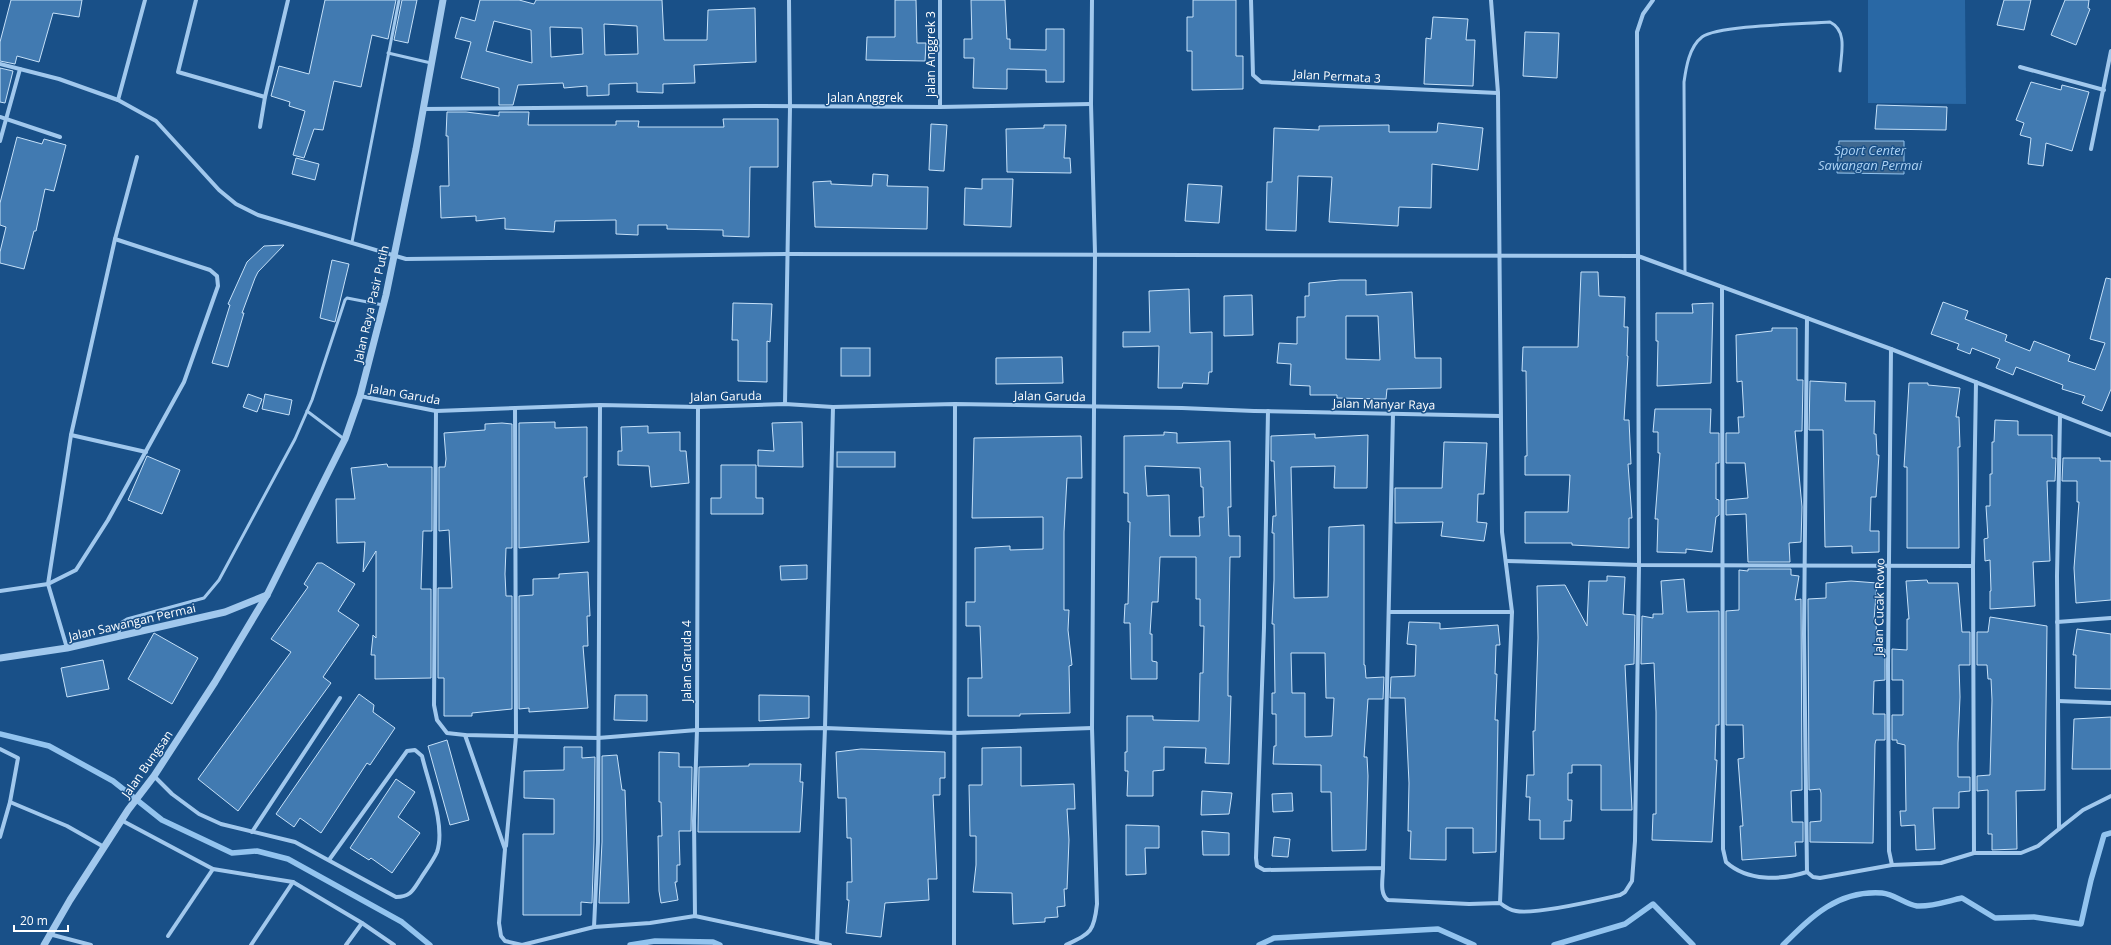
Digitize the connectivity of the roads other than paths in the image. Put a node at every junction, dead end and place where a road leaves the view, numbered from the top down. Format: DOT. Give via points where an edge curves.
graph roads {
  1 [pos="145,0"];
  2 [pos="196,0"];
  3 [pos="288,0"];
  4 [pos="399,0"];
  5 [pos="443,0"];
  6 [pos="789,0"];
  7 [pos="940,0"];
  8 [pos="1092,0"];
  9 [pos="1251,0"];
  10 [pos="1491,0"];
  11 [pos="1653,0"];
  12 [pos="2111,51"];
  13 [pos="388,53"];
  14 [pos="432,63"];
  15 [pos="0,64"];
  16 [pos="2020,67"];
  17 [pos="20,69"];
  18 [pos="1840,71"];
  19 [pos="2104,90"];
  20 [pos="1498,93"];
  21 [pos="265,97"];
  22 [pos="118,100"];
  23 [pos="1091,104"];
  24 [pos="790,107"];
  25 [pos="940,107"];
  26 [pos="423,109"];
  27 [pos="0,117"];
  28 [pos="7,118"];
  29 [pos="260,127"];
  30 [pos="60,137"];
  31 [pos="0,141"];
  32 [pos="2091,149"];
  33 [pos="137,157"];
  34 [pos="115,239"];
  35 [pos="352,242"];
  36 [pos="1095,253"];
  37 [pos="787,254"];
  38 [pos="1500,255"];
  39 [pos="1638,256"];
  40 [pos="393,257"];
  41 [pos="1685,273"];
  42 [pos="1722,287"];
  43 [pos="383,305"];
  44 [pos="1807,318"];
  45 [pos="1891,349"];
  46 [pos="1976,382"];
  47 [pos="360,396"];
  48 [pos="785,404"];
  49 [pos="955,404"];
  50 [pos="600,405"];
  51 [pos="698,406"];
  52 [pos="1094,406"];
  53 [pos="833,407"];
  54 [pos="515,409"];
  55 [pos="307,411"];
  56 [pos="436,411"];
  57 [pos="1268,411"];
  58 [pos="1393,414"];
  59 [pos="2060,415"];
  60 [pos="1500,416"];
  61 [pos="71,435"];
  62 [pos="2111,435"];
  63 [pos="345,439"];
  64 [pos="146,452"];
  65 [pos="1506,561"];
  66 [pos="1722,564"];
  67 [pos="1805,564"];
  68 [pos="1889,564"];
  69 [pos="1639,565"];
  70 [pos="1973,566"];
  71 [pos="48,584"];
  72 [pos="0,591"];
  73 [pos="267,595"];
  74 [pos="1389,612"];
  75 [pos="1512,612"];
  76 [pos="2111,618"];
  77 [pos="2057,622"];
  78 [pos="118,636"];
  79 [pos="67,648"];
  80 [pos="0,658"];
  81 [pos="340,698"];
  82 [pos="2058,701"];
  83 [pos="2111,703"];
  84 [pos="825,728"];
  85 [pos="1092,728"];
  86 [pos="697,730"];
  87 [pos="955,733"];
  88 [pos="465,735"];
  89 [pos="516,736"];
  90 [pos="598,738"];
  91 [pos="0,749"];
  92 [pos="154,776"];
  93 [pos="2111,796"];
  94 [pos="10,802"];
  95 [pos="121,820"];
  96 [pos="2059,829"];
  97 [pos="252,832"];
  98 [pos="0,837"];
  99 [pos="104,847"];
  100 [pos="505,849"];
  101 [pos="1974,853"];
  102 [pos="329,860"];
  103 [pos="1892,865"];
  104 [pos="1383,868"];
  105 [pos="213,870"];
  106 [pos="1807,872"];
  107 [pos="293,882"];
  108 [pos="1500,903"];
  109 [pos="695,916"];
  110 [pos="362,923"];
  111 [pos="594,927"];
  112 [pos="49,934"];
  113 [pos="168,936"];
  114 [pos="817,942"];
  115 [pos="44,945"];
  116 [pos="91,945"];
  117 [pos="251,945"];
  118 [pos="346,945"];
  119 [pos="394,945"];
  120 [pos="830,945"];
  121 [pos="954,945"];
  122 [pos="1066,945"];
  1 -- 22 [label="street"];
  2 -- 21 [label="street" via="178,72"];
  3 -- 21 [label="street"];
  4 -- 13 [label="lane"];
  5 -- 14 [label="street, Jalan Raya Pasir Putih"];
  6 -- 24 [label="street"];
  7 -- 25 [label="street, Jalan Anggrek 3"];
  8 -- 23 [label="street"];
  9 -- 20 [label="street, Jalan Permata 3" via="1253,75 1261,82"];
  10 -- 20 [label="street"];
  11 -- 39 [label="street" via="1643,14 1637,32"];
  12 -- 19 [label="street"];
  13 -- 14 [label="lane"];
  13 -- 35 [label="lane"];
  14 -- 26 [label="street, Jalan Raya Pasir Putih"];
  15 -- 17 [label="street"];
  16 -- 19 [label="street"];
  17 -- 22 [label="street" via="59,79"];
  17 -- 28 [label="street"];
  18 -- 41 [label="lane" via="1842,34 1837,25 1830,22 1727,29 1702,37 1695,45 1684,82"];
  19 -- 32 [label="street"];
  20 -- 38 [label="street"];
  21 -- 29 [label="street"];
  22 -- 35 [label="street" via="156,121 236,204 258,215"];
  23 -- 25 [label="street, Jalan Anggrek"];
  23 -- 36 [label="street"];
  24 -- 25 [label="street, Jalan Anggrek"];
  24 -- 26 [label="street, Jalan Anggrek"];
  24 -- 37 [label="street"];
  26 -- 40 [label="street, Jalan Raya Pasir Putih"];
  27 -- 28 [label="street"];
  28 -- 30 [label="street"];
  28 -- 31 [label="street"];
  33 -- 34 [label="street"];
  34 -- 61 [label="street"];
  34 -- 64 [label="street" via="210,270 217,276 218,286 184,382"];
  35 -- 40 [label="street"];
  36 -- 37 [label="street"];
  36 -- 38 [label="street"];
  36 -- 52 [label="street"];
  37 -- 40 [label="street" via="406,259"];
  37 -- 48 [label="street"];
  38 -- 39 [label="street"];
  38 -- 60 [label="street"];
  39 -- 41 [label="street"];
  39 -- 69 [label="street"];
  40 -- 43 [label="street, Jalan Raya Pasir Putih"];
  41 -- 42 [label="street"];
  42 -- 44 [label="street"];
  42 -- 66 [label="street"];
  43 -- 47 [label="street, Jalan Raya Pasir Putih"];
  43 -- 55 [label="lane" via="346,298"];
  44 -- 45 [label="street"];
  44 -- 67 [label="street"];
  45 -- 46 [label="street"];
  45 -- 68 [label="street, Jalan Cucak Rowo"];
  46 -- 59 [label="street"];
  46 -- 70 [label="street"];
  47 -- 56 [label="street, Jalan Garuda"];
  47 -- 63 [label="street, Jalan Raya Pasir Putih"];
  48 -- 51 [label="street, Jalan Garuda"];
  48 -- 53 [label="street, Jalan Garuda"];
  49 -- 52 [label="street, Jalan Garuda"];
  49 -- 53 [label="street, Jalan Garuda"];
  49 -- 87 [label="street"];
  50 -- 51 [label="street, Jalan Garuda"];
  50 -- 54 [label="street, Jalan Garuda"];
  50 -- 90 [label="street"];
  51 -- 86 [label="street, Jalan Garuda 4"];
  52 -- 57 [label="street, Jalan Garuda"];
  52 -- 85 [label="street"];
  53 -- 84 [label="street"];
  54 -- 56 [label="street, Jalan Garuda"];
  54 -- 89 [label="street"];
  55 -- 63 [label="lane"];
  55 -- 78 [label="lane" via="295,439 230,560 208,595 127,619 122,622"];
  56 -- 88 [label="street" via="434,705 437,720 447,733"];
  57 -- 58 [label="street, Jalan Manyar Raya"];
  57 -- 104 [label="street" via="1257,866 1264,870"];
  58 -- 60 [label="street, Jalan Manyar Raya"];
  58 -- 74 [label="street"];
  59 -- 62 [label="street"];
  59 -- 77 [label="street"];
  60 -- 65 [label="street" via="1502,532"];
  61 -- 64 [label="street"];
  61 -- 71 [label="street"];
  63 -- 73 [label="street, Jalan Raya Pasir Putih"];
  64 -- 71 [label="street" via="108,520 76,570"];
  65 -- 69 [label="street"];
  65 -- 75 [label="street"];
  66 -- 67 [label="street"];
  66 -- 69 [label="street"];
  66 -- 106 [label="street" via="1723,849 1726,862 1742,872 1766,878 1784,878"];
  67 -- 68 [label="street"];
  67 -- 106 [label="street"];
  68 -- 70 [label="street"];
  68 -- 103 [label="street, Jalan Cucak Rowo" via="1889,843"];
  69 -- 108 [label="street" via="1635,841 1630,887 1620,895 1541,910 1518,912 1505,908"];
  70 -- 101 [label="street"];
  71 -- 72 [label="street"];
  71 -- 79 [label="street"];
  73 -- 78 [label="street, Jalan Sawangan Permai" via="225,612"];
  73 -- 92 [label="street, Jalan Bungsan"];
  74 -- 75 [label="street"];
  74 -- 104 [label="street"];
  75 -- 108 [label="street"];
  76 -- 77 [label="street"];
  77 -- 82 [label="street"];
  78 -- 79 [label="street, Jalan Sawangan Permai"];
  79 -- 80 [label="street, Jalan Sawangan Permai"];
  81 -- 97 [label="street"];
  82 -- 83 [label="street"];
  82 -- 96 [label="street"];
  84 -- 86 [label="street"];
  84 -- 87 [label="street"];
  84 -- 114 [label="street"];
  85 -- 87 [label="street"];
  85 -- 122 [label="street" via="1097,904 1095,924 1086,935"];
  86 -- 90 [label="street"];
  86 -- 109 [label="street, Jalan Garuda 4" via="694,821"];
  87 -- 121 [label="street"];
  88 -- 89 [label="street"];
  88 -- 100 [label="street"];
  89 -- 90 [label="street"];
  89 -- 100 [label="street"];
  90 -- 111 [label="street" via="598,842"];
  91 -- 94 [label="street" via="18,758"];
  92 -- 95 [label="street, Jalan Bungsan"];
  92 -- 97 [label="street" via="172,794 199,814 221,824"];
  93 -- 96 [label="street" via="2083,810"];
  94 -- 98 [label="street"];
  94 -- 99 [label="street" via="66,826"];
  95 -- 99 [label="street, Jalan Bungsan"];
  95 -- 105 [label="street"];
  96 -- 101 [label="street" via="2038,846 2022,852"];
  97 -- 102 [label="street" via="295,842"];
  99 -- 112 [label="street, Jalan Bungsan"];
  100 -- 111 [label="street" via="499,923 501,936 505,941 522,945"];
  101 -- 103 [label="street" via="1941,863"];
  102 -- 102 [label="street" via="396,897 406,897 412,891 436,853 440,840 440,826 422,756 415,750 407,751"];
  103 -- 106 [label="street" via="1820,878 1812,877"];
  104 -- 108 [label="street" via="1382,893 1388,900"];
  105 -- 107 [label="street"];
  105 -- 113 [label="street"];
  107 -- 110 [label="street"];
  107 -- 117 [label="street"];
  109 -- 111 [label="street" via="650,923"];
  109 -- 114 [label="street"];
  110 -- 118 [label="street"];
  110 -- 119 [label="street"];
  112 -- 115 [label="street, Jalan Bungsan"];
  112 -- 116 [label="street"];
  114 -- 120 [label="street"];
}
